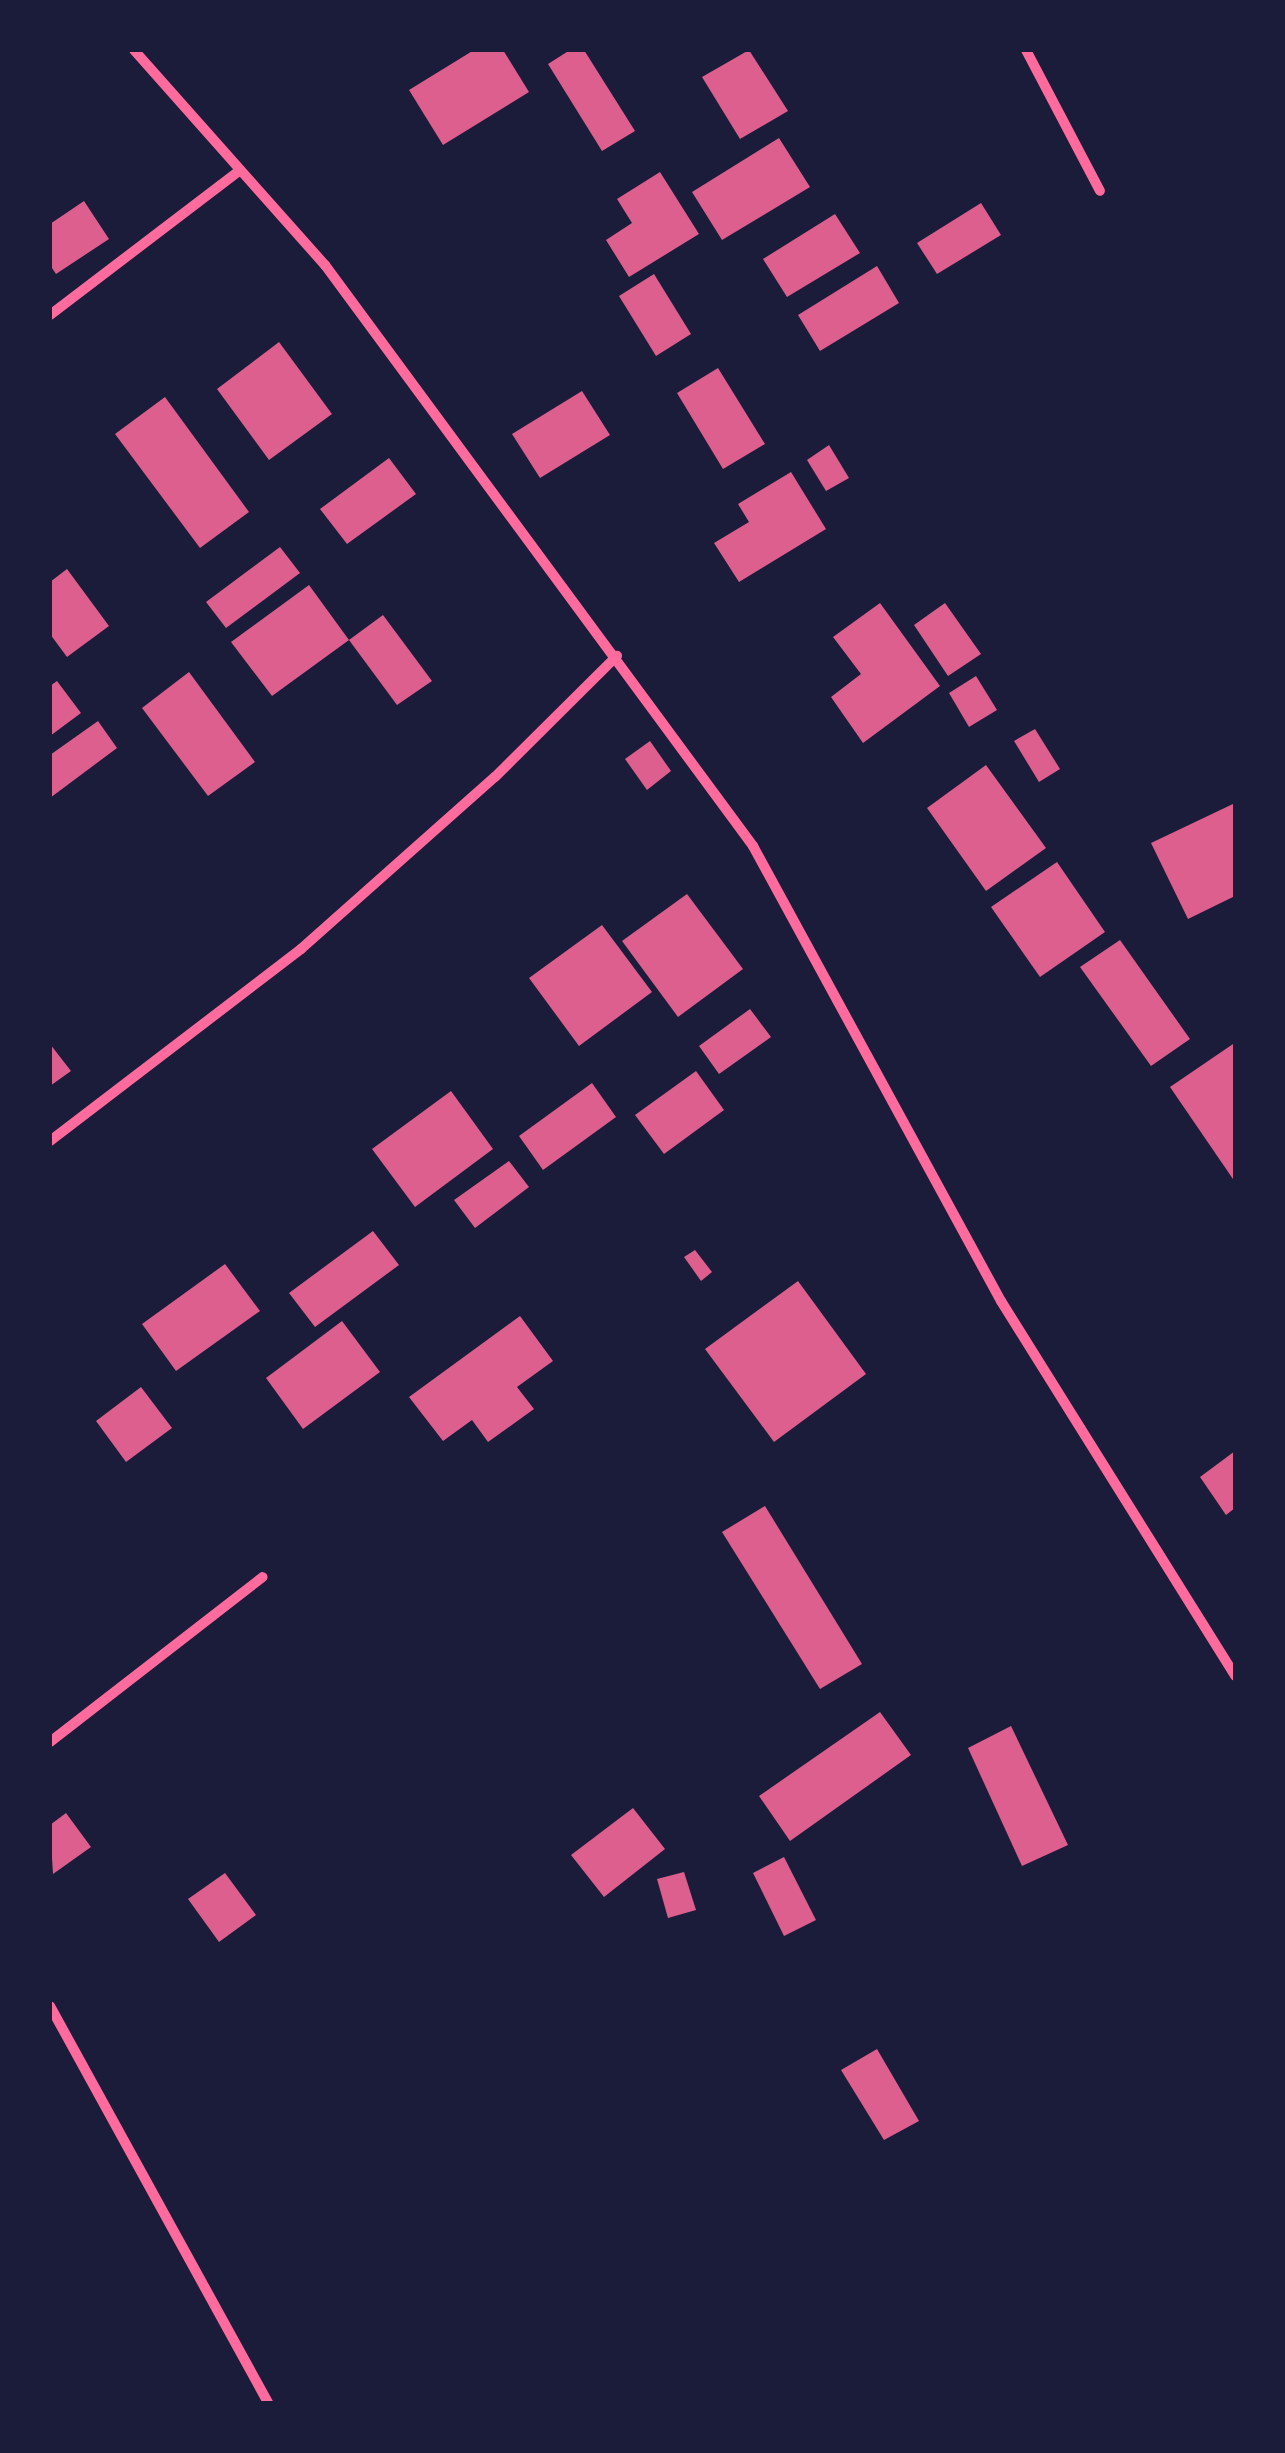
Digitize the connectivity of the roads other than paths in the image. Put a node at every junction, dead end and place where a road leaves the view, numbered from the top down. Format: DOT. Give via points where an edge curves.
graph roads {
  1 [pos="134,50"];
  2 [pos="1026,50"];
  3 [pos="239,171"];
  4 [pos="1100,191"];
  5 [pos="50,315"];
  6 [pos="616,656"];
  7 [pos="50,1142"];
  8 [pos="263,1576"];
  9 [pos="1235,1676"];
  10 [pos="50,1742"];
  11 [pos="50,2006"];
  12 [pos="268,2403"];
  1 -- 3 [label="street"];
  2 -- 4 [label="street"];
  3 -- 5 [label="street"];
  3 -- 6 [label="street" via="325,265"];
  6 -- 7 [label="street" via="495,778 300,950"];
  6 -- 9 [label="street" via="753,846 1001,1302"];
  8 -- 10 [label="street"];
  11 -- 12 [label="street"];
}
